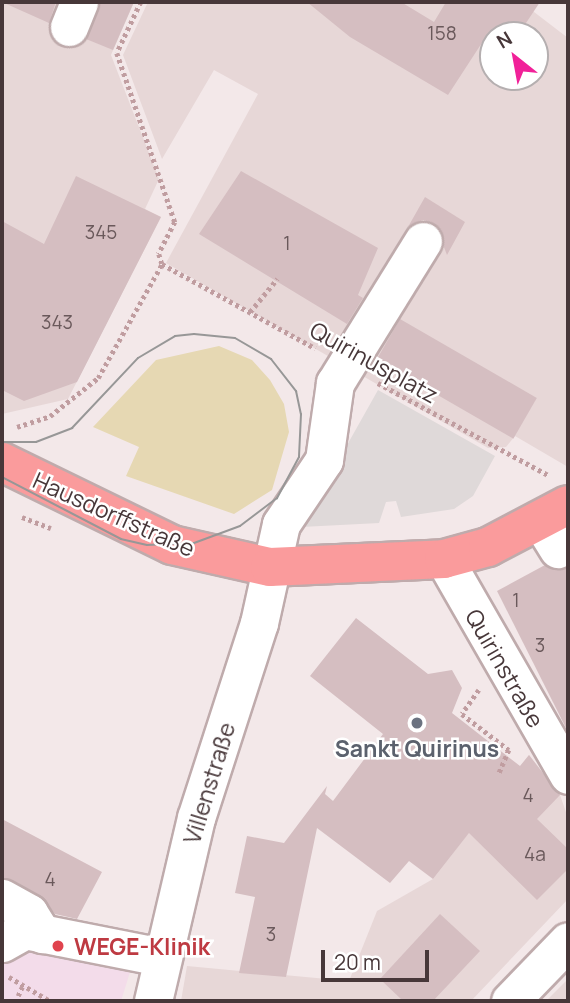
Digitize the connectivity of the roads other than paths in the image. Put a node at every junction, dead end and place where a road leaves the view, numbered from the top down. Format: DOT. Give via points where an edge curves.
graph roads {
  1 [pos="423,241"];
  2 [pos="2,462"];
  3 [pos="556,514"];
  4 [pos="444,559"];
  5 [pos="270,566"];
  6 [pos="568,775"];
  7 [pos="2,898"];
  8 [pos="42,934"];
  9 [pos="568,941"];
  10 [pos="2,943"];
  11 [pos="161,957"];
  12 [pos="153,1001"];
  13 [pos="510,1001"];
  1 -- 5 [label="street, Villenstraße" via="327,404 324,460 281,524"];
  2 -- 5 [label="main road, Hausdorffstraße" via="172,545"];
  3 -- 4 [label="main road, Hausdorffstraße"];
  4 -- 5 [label="main road, Hausdorffstraße"];
  4 -- 6 [label="street, Quirinstraße"];
  5 -- 11 [label="street, Villenstraße"];
  7 -- 8 [label="street" via="29,913"];
  8 -- 10 [label="street" via="25,930"];
  8 -- 11 [label="street"];
  9 -- 13 [label="street"];
  11 -- 12 [label="street, Villenstraße"];
}
